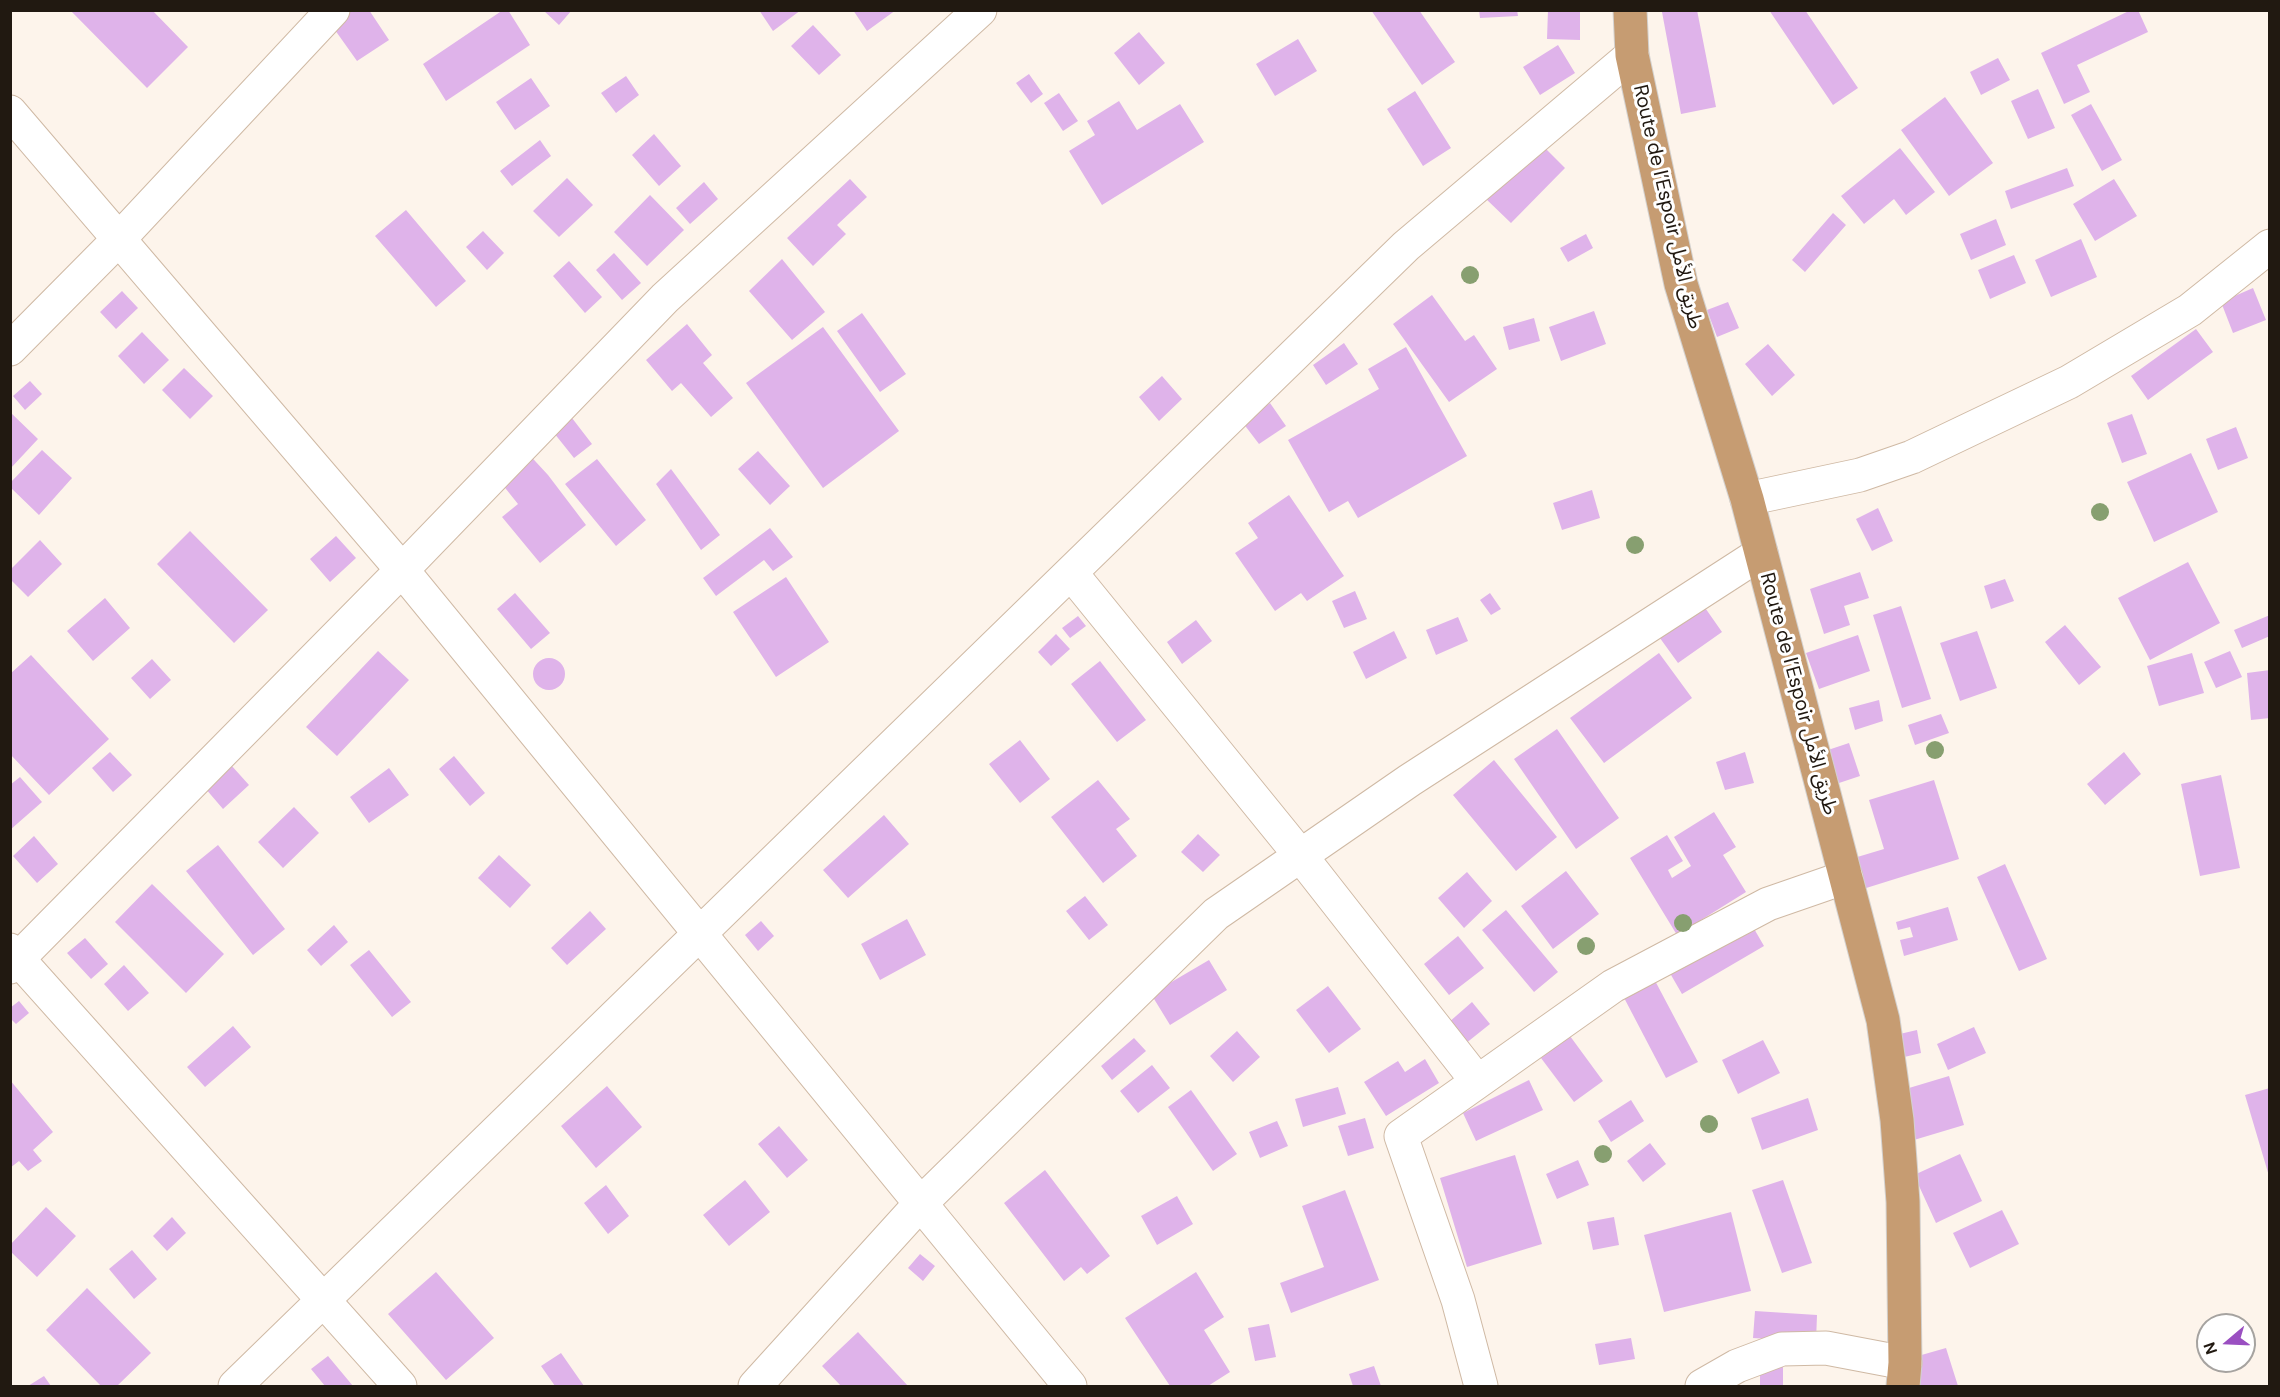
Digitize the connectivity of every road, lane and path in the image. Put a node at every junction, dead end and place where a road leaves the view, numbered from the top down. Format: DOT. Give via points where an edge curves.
graph roads {
  1 [pos="333,10"];
  2 [pos="980,10"];
  3 [pos="1630,10"];
  4 [pos="1632,55"];
  5 [pos="10,112"];
  6 [pos="119,240"];
  7 [pos="2270,246"];
  8 [pos="10,349"];
  9 [pos="1747,499"];
  10 [pos="1761,553"];
  11 [pos="402,570"];
  12 [pos="1071,573"];
  13 [pos="1300,855"];
  14 [pos="1846,878"];
  15 [pos="699,933"];
  16 [pos="13,959"];
  17 [pos="1477,1081"];
  18 [pos="920,1204"];
  19 [pos="324,1300"];
  20 [pos="1904,1375"];
  21 [pos="235,1386"];
  22 [pos="400,1386"];
  23 [pos="755,1386"];
  24 [pos="1070,1386"];
  25 [pos="1480,1386"];
  26 [pos="1702,1386"];
  1 -- 6 [label="street"];
  2 -- 11 [label="street" via="665,298"];
  3 -- 4 [label="highway, Route de l’Espoir طريق الأمل"];
  4 -- 9 [label="highway, Route de l’Espoir طريق الأمل" via="1681,284"];
  4 -- 12 [label="street" via="1406,246"];
  5 -- 6 [label="street"];
  6 -- 8 [label="street"];
  6 -- 11 [label="street"];
  7 -- 9 [label="street" via="2190,310 2069,382 1912,457 1860,475"];
  9 -- 10 [label="highway, Route de l’Espoir طريق الأمل"];
  10 -- 13 [label="street"];
  10 -- 14 [label="highway, Route de l’Espoir طريق الأمل"];
  11 -- 15 [label="street"];
  11 -- 16 [label="street"];
  12 -- 13 [label="street"];
  12 -- 15 [label="street"];
  13 -- 17 [label="street"];
  13 -- 18 [label="street" via="1216,914"];
  14 -- 17 [label="street" via="1768,904 1613,986"];
  14 -- 20 [label="highway, Route de l’Espoir طريق الأمل" via="1883,1020 1897,1120 1903,1202"];
  15 -- 18 [label="street"];
  15 -- 19 [label="street"];
  16 -- 19 [label="street"];
  17 -- 25 [label="street" via="1401,1136 1458,1300"];
  18 -- 23 [label="street"];
  18 -- 24 [label="street"];
  19 -- 21 [label="street"];
  19 -- 22 [label="street"];
  20 -- 26 [label="street" via="1826,1348 1782,1348 1737,1366"];
}
